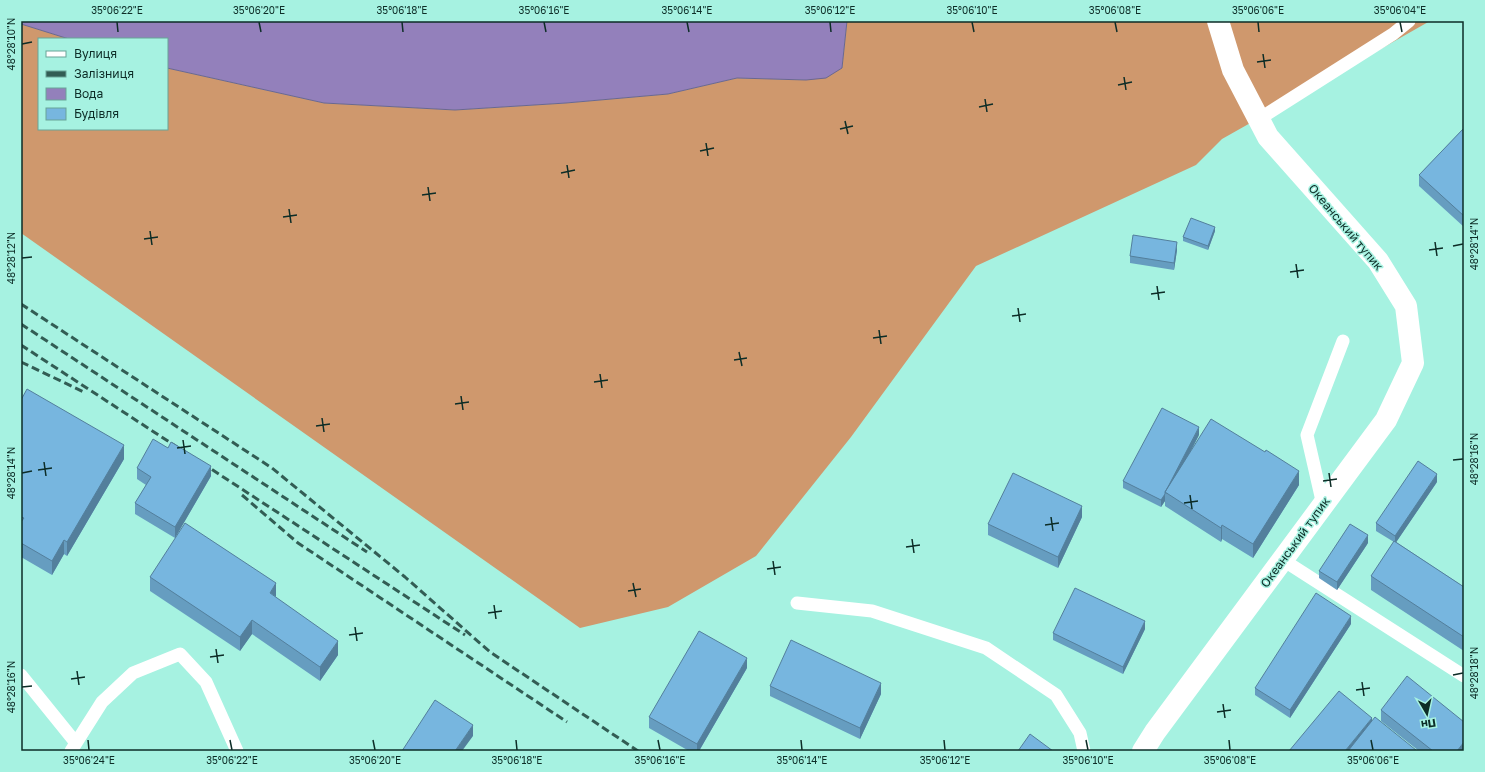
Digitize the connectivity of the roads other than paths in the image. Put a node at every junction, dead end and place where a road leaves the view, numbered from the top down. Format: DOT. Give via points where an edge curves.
graph roads {
  1 [pos="1218,21"];
  2 [pos="1409,21"];
  3 [pos="1259,119"];
  4 [pos="1343,341"];
  5 [pos="1323,505"];
  6 [pos="1283,560"];
  7 [pos="797,603"];
  8 [pos="21,675"];
  9 [pos="1464,676"];
  10 [pos="73,747"];
  11 [pos="237,751"];
  12 [pos="1084,751"];
  13 [pos="1143,751"];
  1 -- 3 [label="street, Океанський тупик" via="1233,70"];
  2 -- 3 [label="lane" via="1393,34"];
  3 -- 5 [label="street, Океанський тупик" via="1268,137 1378,261 1406,306 1413,363 1386,420"];
  4 -- 5 [label="lane" via="1307,435"];
  5 -- 6 [label="street, Океанський тупик"];
  6 -- 9 [label="lane"];
  6 -- 13 [label="street, Океанський тупик"];
  7 -- 12 [label="lane" via="872,611 986,648 1056,695 1080,733"];
  8 -- 10 [label="lane"];
  10 -- 11 [label="lane" via="102,702 133,673 180,654 206,682"];
}
